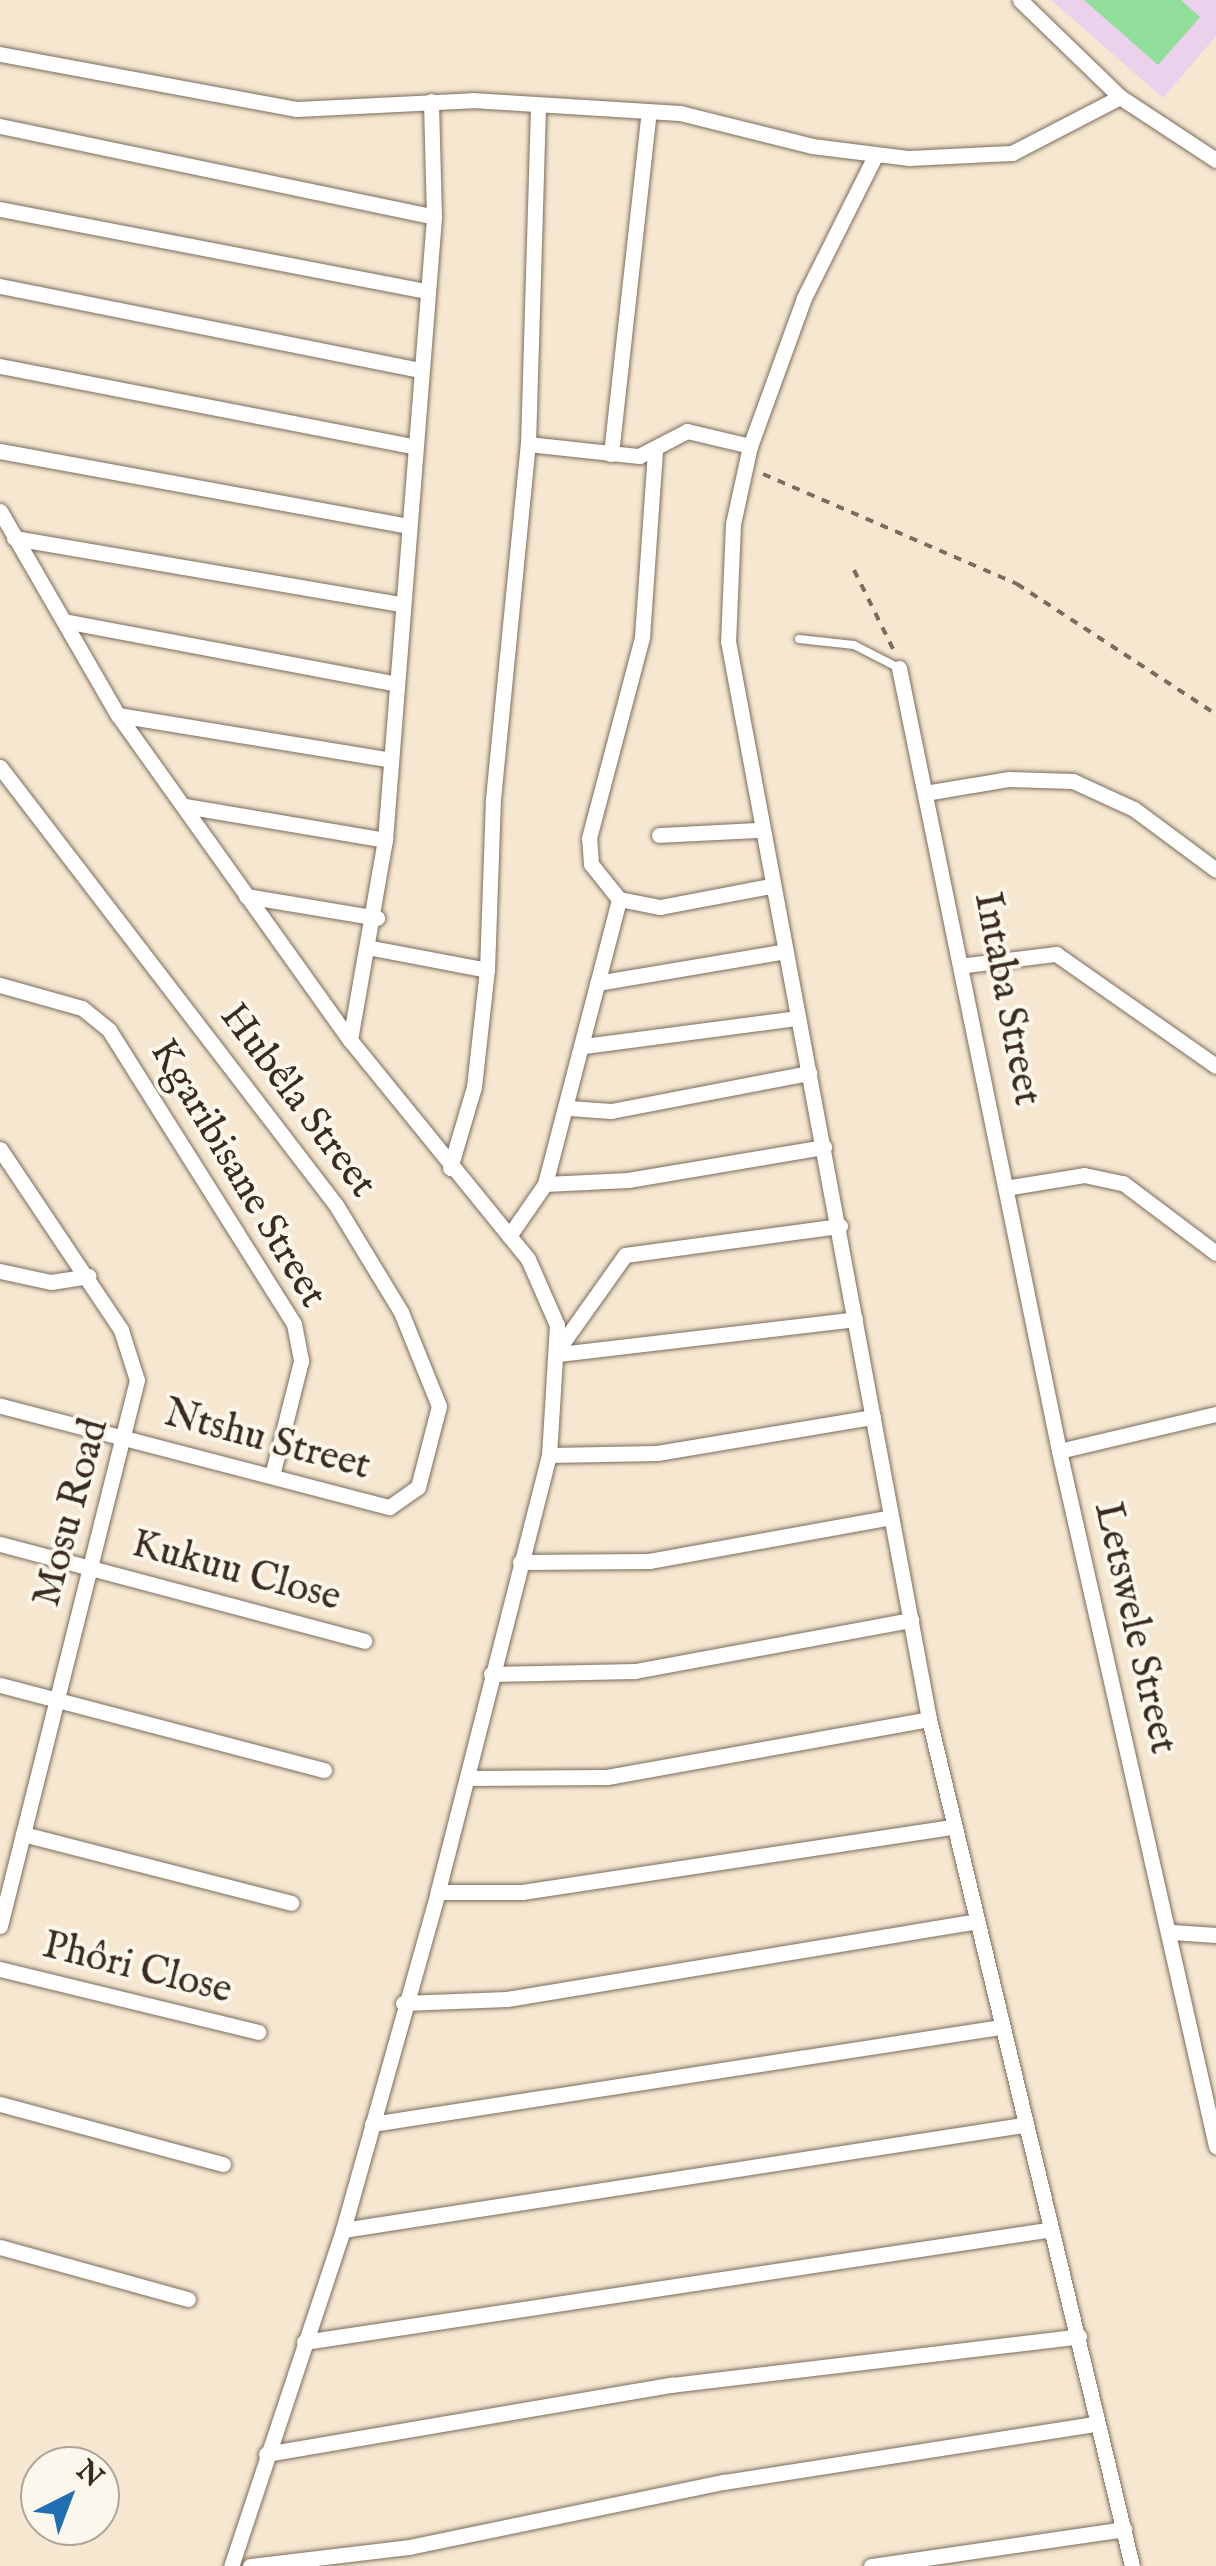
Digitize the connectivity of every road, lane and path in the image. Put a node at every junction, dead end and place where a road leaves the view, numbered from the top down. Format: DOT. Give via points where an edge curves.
graph roads {
  1 [pos="1020,0"];
  2 [pos="0,54"];
  3 [pos="1120,97"];
  4 [pos="431,100"];
  5 [pos="538,108"];
  6 [pos="650,112"];
  7 [pos="0,126"];
  8 [pos="875,156"];
  9 [pos="1216,160"];
  10 [pos="0,210"];
  11 [pos="434,217"];
  12 [pos="0,286"];
  13 [pos="426,291"];
  14 [pos="0,366"];
  15 [pos="417,369"];
  16 [pos="528,444"];
  17 [pos="411,446"];
  18 [pos="750,446"];
  19 [pos="0,451"];
  20 [pos="655,452"];
  21 [pos="611,454"];
  22 [pos="745,466"];
  23 [pos="0,511"];
  24 [pos="405,525"];
  25 [pos="14,538"];
  26 [pos="854,570"];
  27 [pos="398,604"];
  28 [pos="64,620"];
  29 [pos="799,639"];
  30 [pos="899,668"];
  31 [pos="392,683"];
  32 [pos="1216,714"];
  33 [pos="118,715"];
  34 [pos="388,760"];
  35 [pos="0,767"];
  36 [pos="932,792"];
  37 [pos="185,806"];
  38 [pos="759,830"];
  39 [pos="659,834"];
  40 [pos="385,840"];
  41 [pos="1216,870"];
  42 [pos="770,886"];
  43 [pos="246,896"];
  44 [pos="619,899"];
  45 [pos="377,918"];
  46 [pos="372,948"];
  47 [pos="781,952"];
  48 [pos="966,965"];
  49 [pos="487,970"];
  50 [pos="597,984"];
  51 [pos="0,985"];
  52 [pos="796,1018"];
  53 [pos="350,1040"];
  54 [pos="584,1046"];
  55 [pos="1216,1066"];
  56 [pos="809,1073"];
  57 [pos="568,1108"];
  58 [pos="824,1147"];
  59 [pos="0,1150"];
  60 [pos="450,1168"];
  61 [pos="545,1184"];
  62 [pos="1010,1187"];
  63 [pos="840,1226"];
  64 [pos="509,1236"];
  65 [pos="1216,1253"];
  66 [pos="0,1271"];
  67 [pos="88,1276"];
  68 [pos="855,1320"];
  69 [pos="559,1351"];
  70 [pos="0,1406"];
  71 [pos="1216,1414"];
  72 [pos="873,1417"];
  73 [pos="126,1438"];
  74 [pos="1060,1452"];
  75 [pos="550,1455"];
  76 [pos="273,1472"];
  77 [pos="400,1507"];
  78 [pos="891,1517"];
  79 [pos="0,1544"];
  80 [pos="520,1562"];
  81 [pos="90,1567"];
  82 [pos="911,1620"];
  83 [pos="364,1641"];
  84 [pos="491,1674"];
  85 [pos="0,1686"];
  86 [pos="58,1701"];
  87 [pos="929,1719"];
  88 [pos="324,1770"];
  89 [pos="467,1778"];
  90 [pos="952,1827"];
  91 [pos="23,1834"];
  92 [pos="438,1892"];
  93 [pos="291,1903"];
  94 [pos="974,1922"];
  95 [pos="0,1926"];
  96 [pos="1172,1932"];
  97 [pos="1216,1935"];
  98 [pos="0,1968"];
  99 [pos="403,2003"];
  100 [pos="1000,2027"];
  101 [pos="258,2032"];
  102 [pos="0,2104"];
  103 [pos="372,2124"];
  104 [pos="1023,2126"];
  105 [pos="1216,2146"];
  106 [pos="223,2164"];
  107 [pos="342,2230"];
  108 [pos="1046,2230"];
  109 [pos="0,2246"];
  110 [pos="188,2300"];
  111 [pos="1079,2336"];
  112 [pos="304,2342"];
  113 [pos="1094,2424"];
  114 [pos="266,2454"];
  115 [pos="1124,2529"];
  116 [pos="231,2566"];
  117 [pos="250,2566"];
  118 [pos="871,2566"];
  119 [pos="1132,2566"];
  1 -- 3 [label="street"];
  2 -- 4 [label="street" via="297,110 354,113"];
  3 -- 8 [label="street" via="1012,153"];
  3 -- 9 [label="street"];
  4 -- 5 [label="street"];
  4 -- 11 [label="street"];
  5 -- 6 [label="street"];
  5 -- 16 [label="street"];
  6 -- 8 [label="street"];
  6 -- 21 [label="street"];
  7 -- 11 [label="street"];
  8 -- 18 [label="street" via="804,298"];
  10 -- 13 [label="street"];
  11 -- 13 [label="street"];
  12 -- 15 [label="street"];
  13 -- 15 [label="street"];
  14 -- 17 [label="street"];
  15 -- 17 [label="street"];
  16 -- 21 [label="street"];
  16 -- 49 [label="street" via="493,798"];
  17 -- 24 [label="street"];
  18 -- 20 [label="street" via="687,431"];
  18 -- 22 [label="street"];
  19 -- 24 [label="street"];
  20 -- 21 [label="street"];
  20 -- 44 [label="street" via="642,637 589,838 591,864"];
  22 -- 32 [label="path" via="1017,584"];
  22 -- 38 [label="street" via="728,566 728,641"];
  23 -- 25 [label="street"];
  24 -- 27 [label="street"];
  25 -- 27 [label="street"];
  25 -- 28 [label="street"];
  26 -- 30 [label="path"];
  27 -- 31 [label="street"];
  28 -- 31 [label="street"];
  28 -- 33 [label="street"];
  29 -- 30 [label="lane" via="854,645"];
  30 -- 36 [label="street, Intaba Street"];
  31 -- 34 [label="street"];
  33 -- 34 [label="street"];
  33 -- 37 [label="street"];
  34 -- 40 [label="street"];
  35 -- 77 [label="street, Hubêla Street" via="298,1151 400,1312 439,1406 426,1471"];
  36 -- 41 [label="street" via="1009,778 1073,781 1134,809"];
  36 -- 48 [label="street, Intaba Street"];
  37 -- 40 [label="street"];
  37 -- 43 [label="street"];
  38 -- 39 [label="street"];
  38 -- 42 [label="street"];
  40 -- 45 [label="street"];
  42 -- 44 [label="street" via="660,908"];
  42 -- 47 [label="street"];
  43 -- 45 [label="street"];
  43 -- 53 [label="street"];
  44 -- 50 [label="street"];
  45 -- 46 [label="street"];
  46 -- 49 [label="street"];
  46 -- 53 [label="street"];
  47 -- 50 [label="street"];
  47 -- 52 [label="street"];
  48 -- 55 [label="street" via="1056,954"];
  48 -- 62 [label="street, Intaba Street"];
  49 -- 60 [label="street" via="474,1087"];
  50 -- 54 [label="street"];
  51 -- 76 [label="street, Kgaribisane Street" via="82,1008 109,1030 294,1324 300,1361"];
  52 -- 54 [label="street"];
  52 -- 56 [label="street"];
  53 -- 60 [label="street"];
  54 -- 57 [label="street"];
  56 -- 57 [label="street" via="611,1111"];
  56 -- 58 [label="street"];
  57 -- 61 [label="street"];
  58 -- 61 [label="street" via="628,1180"];
  58 -- 63 [label="street"];
  59 -- 67 [label="street, Mosu Road"];
  60 -- 64 [label="street"];
  61 -- 64 [label="street"];
  62 -- 65 [label="street" via="1084,1176 1123,1183"];
  62 -- 74 [label="street, Intaba Street"];
  63 -- 68 [label="street"];
  63 -- 69 [label="street" via="625,1255"];
  64 -- 69 [label="street" via="553,1304"];
  66 -- 67 [label="street" via="50,1282"];
  67 -- 73 [label="street, Mosu Road" via="136,1365"];
  68 -- 69 [label="street"];
  68 -- 72 [label="street"];
  69 -- 75 [label="street"];
  70 -- 73 [label="street, Ntshu Street"];
  71 -- 74 [label="street"];
  72 -- 75 [label="street" via="657,1453"];
  72 -- 78 [label="street"];
  73 -- 76 [label="street, Ntshu Street"];
  73 -- 81 [label="street, Mosu Road"];
  74 -- 96 [label="street, Letswele Street"];
  75 -- 80 [label="street"];
  76 -- 77 [label="street, Ntshu Street"];
  78 -- 80 [label="street" via="666,1559"];
  78 -- 82 [label="street"];
  79 -- 81 [label="street, Kukuu Close"];
  80 -- 84 [label="street"];
  81 -- 83 [label="street, Kukuu Close"];
  81 -- 86 [label="street, Mosu Road"];
  82 -- 84 [label="street" via="635,1671"];
  82 -- 87 [label="street"];
  84 -- 89 [label="street"];
  85 -- 86 [label="street"];
  86 -- 88 [label="street"];
  86 -- 91 [label="street, Mosu Road"];
  87 -- 89 [label="street" via="607,1777"];
  87 -- 90 [label="street"];
  89 -- 92 [label="street"];
  90 -- 92 [label="street" via="522,1892"];
  90 -- 94 [label="street"];
  91 -- 93 [label="street"];
  91 -- 95 [label="street, Mosu Road"];
  92 -- 99 [label="street"];
  94 -- 99 [label="street" via="508,1998"];
  94 -- 100 [label="street"];
  96 -- 97 [label="street"];
  96 -- 105 [label="street, Letswele Street"];
  98 -- 101 [label="street, Phôri Close"];
  99 -- 103 [label="street"];
  100 -- 103 [label="street"];
  100 -- 104 [label="street"];
  102 -- 106 [label="street"];
  103 -- 107 [label="street"];
  104 -- 107 [label="street"];
  104 -- 108 [label="street"];
  107 -- 112 [label="street"];
  108 -- 111 [label="street"];
  108 -- 112 [label="street"];
  109 -- 110 [label="street"];
  111 -- 113 [label="street"];
  111 -- 114 [label="street" via="672,2385"];
  112 -- 114 [label="street"];
  113 -- 115 [label="street"];
  113 -- 117 [label="street" via="724,2482 410,2547"];
  114 -- 116 [label="street"];
  115 -- 118 [label="street"];
  115 -- 119 [label="street"];
}
